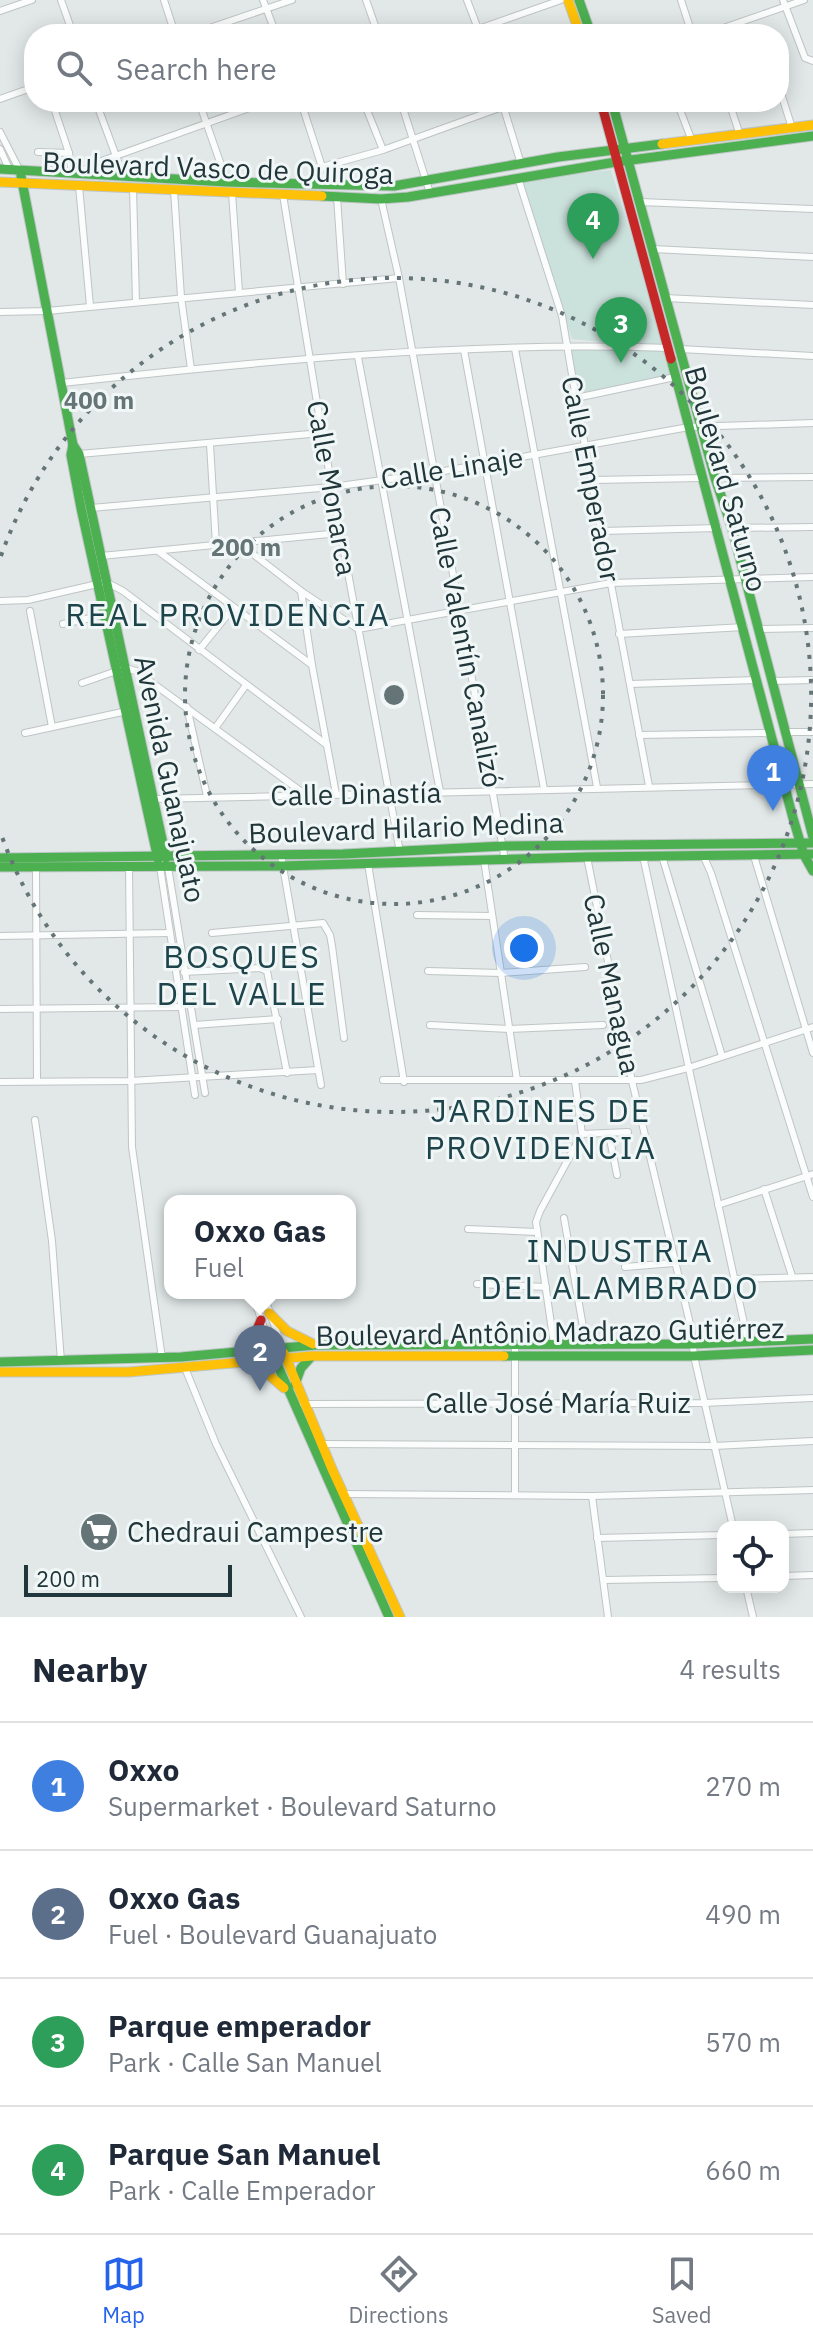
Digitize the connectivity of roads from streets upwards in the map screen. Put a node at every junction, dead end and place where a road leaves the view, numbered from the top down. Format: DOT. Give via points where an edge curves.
graph roads {
  1 [pos="32,0"];
  2 [pos="61,0"];
  3 [pos="164,0"];
  4 [pos="263,0"];
  5 [pos="292,0"];
  6 [pos="366,0"];
  7 [pos="467,0"];
  8 [pos="561,0"];
  9 [pos="568,0"];
  10 [pos="579,0"];
  11 [pos="681,0"];
  12 [pos="804,0"];
  13 [pos="784,3"];
  14 [pos="266,9"];
  15 [pos="0,11"];
  16 [pos="69,24"];
  17 [pos="172,24"];
  18 [pos="222,24"];
  19 [pos="272,24"];
  20 [pos="374,24"];
  21 [pos="476,24"];
  22 [pos="500,24"];
  23 [pos="576,24"];
  24 [pos="587,24"];
  25 [pos="689,24"];
  26 [pos="731,24"];
  27 [pos="811,61"];
  28 [pos="24,91"];
  29 [pos="0,99"];
  30 [pos="55,112"];
  31 [pos="100,112"];
  32 [pos="202,112"];
  33 [pos="239,112"];
  34 [pos="304,112"];
  35 [pos="368,112"];
  36 [pos="405,112"];
  37 [pos="483,112"];
  38 [pos="505,112"];
  39 [pos="603,112"];
  40 [pos="615,112"];
  41 [pos="681,112"];
  42 [pos="732,112"];
  43 [pos="787,112"];
  44 [pos="206,124"];
  45 [pos="813,125"];
  46 [pos="792,128"];
  47 [pos="0,132"];
  48 [pos="740,135"];
  49 [pos="813,136"];
  50 [pos="414,139"];
  51 [pos="692,141"];
  52 [pos="0,149"];
  53 [pos="625,149"];
  54 [pos="383,150"];
  55 [pos="613,151"];
  56 [pos="38,152"];
  57 [pos="69,153"];
  58 [pos="116,155"];
  59 [pos="621,162"];
  60 [pos="521,164"];
  61 [pos="322,167"];
  62 [pos="9,169"];
  63 [pos="75,174"];
  64 [pos="123,175"];
  65 [pos="518,178"];
  66 [pos="427,181"];
  67 [pos="0,182"];
  68 [pos="227,182"];
  69 [pos="313,184"];
  70 [pos="19,185"];
  71 [pos="79,186"];
  72 [pos="133,188"];
  73 [pos="174,190"];
  74 [pos="232,193"];
  75 [pos="430,193"];
  76 [pos="283,195"];
  77 [pos="337,197"];
  78 [pos="381,199"];
  79 [pos="640,202"];
  80 [pos="813,209"];
  81 [pos="653,249"];
  82 [pos="813,257"];
  83 [pos="399,278"];
  84 [pos="343,284"];
  85 [pos="297,287"];
  86 [pos="239,292"];
  87 [pos="181,297"];
  88 [pos="665,298"];
  89 [pos="136,302"];
  90 [pos="813,305"];
  91 [pos="90,306"];
  92 [pos="47,311"];
  93 [pos="0,312"];
  94 [pos="568,346"];
  95 [pos="667,348"];
  96 [pos="515,349"];
  97 [pos="681,349"];
  98 [pos="464,350"];
  99 [pos="411,352"];
  100 [pos="813,356"];
  101 [pos="358,357"];
  102 [pos="309,360"];
  103 [pos="191,369"];
  104 [pos="675,377"];
  105 [pos="62,383"];
  106 [pos="576,398"];
  107 [pos="813,423"];
  108 [pos="701,426"];
  109 [pos="689,427"];
  110 [pos="322,433"];
  111 [pos="210,444"];
  112 [pos="585,446"];
  113 [pos="75,451"];
  114 [pos="536,455"];
  115 [pos="484,464"];
  116 [pos="433,473"];
  117 [pos="813,477"];
  118 [pos="703,478"];
  119 [pos="715,478"];
  120 [pos="382,480"];
  121 [pos="593,480"];
  122 [pos="332,487"];
  123 [pos="213,496"];
  124 [pos="91,508"];
  125 [pos="813,527"];
  126 [pos="718,528"];
  127 [pos="732,528"];
  128 [pos="602,531"];
  129 [pos="340,533"];
  130 [pos="240,544"];
  131 [pos="216,545"];
  132 [pos="158,551"];
  133 [pos="101,556"];
  134 [pos="813,577"];
  135 [pos="732,578"];
  136 [pos="745,579"];
  137 [pos="102,582"];
  138 [pos="611,583"];
  139 [pos="301,591"];
  140 [pos="559,591"];
  141 [pos="0,601"];
  142 [pos="509,601"];
  143 [pos="233,608"];
  144 [pos="459,610"];
  145 [pos="30,611"];
  146 [pos="104,615"];
  147 [pos="409,620"];
  148 [pos="63,624"];
  149 [pos="744,627"];
  150 [pos="813,628"];
  151 [pos="358,629"];
  152 [pos="758,629"];
  153 [pos="619,634"];
  154 [pos="199,650"];
  155 [pos="312,665"];
  156 [pos="121,670"];
  157 [pos="757,680"];
  158 [pos="813,680"];
  159 [pos="772,681"];
  160 [pos="82,683"];
  161 [pos="630,684"];
  162 [pos="246,685"];
  163 [pos="187,707"];
  164 [pos="128,711"];
  165 [pos="52,727"];
  166 [pos="216,727"];
  167 [pos="786,732"];
  168 [pos="813,732"];
  169 [pos="25,733"];
  170 [pos="771,733"];
  171 [pos="639,735"];
  172 [pos="327,745"];
  173 [pos="784,784"];
  174 [pos="799,784"];
  175 [pos="813,784"];
  176 [pos="649,786"];
  177 [pos="597,787"];
  178 [pos="544,789"];
  179 [pos="440,792"];
  180 [pos="492,792"];
  181 [pos="336,794"];
  182 [pos="389,794"];
  183 [pos="306,795"];
  184 [pos="207,796"];
  185 [pos="154,799"];
  186 [pos="813,840"];
  187 [pos="800,843"];
  188 [pos="504,846"];
  189 [pos="400,852"];
  190 [pos="808,854"];
  191 [pos="281,855"];
  192 [pos="703,855"];
  193 [pos="0,856"];
  194 [pos="161,856"];
  195 [pos="643,856"];
  196 [pos="662,856"];
  197 [pos="754,856"];
  198 [pos="587,857"];
  199 [pos="484,860"];
  200 [pos="505,860"];
  201 [pos="208,862"];
  202 [pos="368,864"];
  203 [pos="36,866"];
  204 [pos="282,866"];
  205 [pos="0,867"];
  206 [pos="129,867"];
  207 [pos="164,867"];
  208 [pos="813,867"];
  209 [pos="417,915"];
  210 [pos="492,916"];
  211 [pos="293,927"];
  212 [pos="131,933"];
  213 [pos="170,933"];
  214 [pos="212,933"];
  215 [pos="0,936"];
  216 [pos="37,936"];
  217 [pos="585,967"];
  218 [pos="186,971"];
  219 [pos="428,971"];
  220 [pos="177,972"];
  221 [pos="500,973"];
  222 [pos="181,1007"];
  223 [pos="38,1008"];
  224 [pos="0,1009"];
  225 [pos="130,1009"];
  226 [pos="278,1019"];
  227 [pos="194,1025"];
  228 [pos="430,1025"];
  229 [pos="603,1025"];
  230 [pos="809,1028"];
  231 [pos="509,1029"];
  232 [pos="344,1038"];
  233 [pos="763,1043"];
  234 [pos="813,1053"];
  235 [pos="722,1056"];
  236 [pos="688,1068"];
  237 [pos="318,1070"];
  238 [pos="287,1073"];
  239 [pos="203,1077"];
  240 [pos="193,1078"];
  241 [pos="383,1080"];
  242 [pos="517,1080"];
  243 [pos="37,1081"];
  244 [pos="130,1081"];
  245 [pos="575,1081"];
  246 [pos="632,1081"];
  247 [pos="0,1082"];
  248 [pos="404,1082"];
  249 [pos="321,1085"];
  250 [pos="205,1093"];
  251 [pos="195,1095"];
  252 [pos="35,1120"];
  253 [pos="628,1132"];
  254 [pos="582,1134"];
  255 [pos="609,1134"];
  256 [pos="617,1175"];
  257 [pos="810,1175"];
  258 [pos="764,1189"];
  259 [pos="813,1197"];
  260 [pos="718,1205"];
  261 [pos="564,1218"];
  262 [pos="468,1229"];
  263 [pos="537,1232"];
  264 [pos="674,1263"];
  265 [pos="625,1267"];
  266 [pos="792,1276"];
  267 [pos="813,1277"];
  268 [pos="735,1279"];
  269 [pos="477,1284"];
  270 [pos="546,1287"];
  271 [pos="254,1299"];
  272 [pos="265,1299"];
  273 [pos="269,1313"];
  274 [pos="261,1320"];
  275 [pos="813,1339"];
  276 [pos="748,1342"];
  277 [pos="554,1344"];
  278 [pos="586,1344"];
  279 [pos="693,1344"];
  280 [pos="316,1345"];
  281 [pos="282,1347"];
  282 [pos="271,1348"];
  283 [pos="249,1349"];
  284 [pos="515,1350"];
  285 [pos="813,1350"];
  286 [pos="312,1356"];
  287 [pos="694,1356"];
  288 [pos="162,1358"];
  289 [pos="280,1359"];
  290 [pos="61,1361"];
  291 [pos="0,1362"];
  292 [pos="243,1363"];
  293 [pos="185,1368"];
  294 [pos="0,1372"];
  295 [pos="291,1388"];
  296 [pos="813,1398"];
  297 [pos="515,1402"];
  298 [pos="704,1403"];
  299 [pos="303,1404"];
  300 [pos="813,1441"];
  301 [pos="324,1444"];
  302 [pos="514,1445"];
  303 [pos="714,1446"];
  304 [pos="813,1490"];
  305 [pos="344,1494"];
  306 [pos="515,1494"];
  307 [pos="725,1494"];
  308 [pos="592,1496"];
  309 [pos="732,1521"];
  310 [pos="813,1533"];
  311 [pos="789,1534"];
  312 [pos="717,1535"];
  313 [pos="597,1538"];
  314 [pos="813,1575"];
  315 [pos="789,1576"];
  316 [pos="717,1578"];
  317 [pos="604,1580"];
  318 [pos="747,1593"];
  319 [pos="301,1617"];
  320 [pos="388,1617"];
  321 [pos="400,1617"];
  322 [pos="608,1617"];
  323 [pos="753,1617"];
  1 -- 15 [label="street"];
  2 -- 16 [label="street"];
  3 -- 17 [label="street"];
  4 -- 14 [label="street"];
  5 -- 14 [label="street"];
  6 -- 20 [label="street"];
  7 -- 21 [label="street"];
  8 -- 22 [label="street"];
  9 -- 23 [label="street"];
  10 -- 24 [label="street"];
  11 -- 25 [label="street"];
  12 -- 13 [label="street"];
  13 -- 26 [label="street"];
  13 -- 27 [label="street" via="801,50"];
  14 -- 18 [label="street"];
  14 -- 19 [label="street"];
  28 -- 29 [label="street"];
  30 -- 57 [label="street"];
  31 -- 58 [label="street"];
  32 -- 44 [label="street"];
  33 -- 44 [label="street"];
  34 -- 61 [label="street"];
  35 -- 54 [label="street"];
  36 -- 50 [label="street"];
  37 -- 50 [label="street"];
  38 -- 60 [label="street"];
  39 -- 55 [label="street, Boulevard Saturno"];
  40 -- 53 [label="street, Boulevard Saturno"];
  41 -- 51 [label="street"];
  42 -- 48 [label="street"];
  43 -- 46 [label="street"];
  44 -- 58 [label="street"];
  44 -- 68 [label="street"];
  45 -- 46 [label="street, Boulevard Vasco de Quiroga"];
  46 -- 48 [label="street, Boulevard Vasco de Quiroga"];
  47 -- 62 [label="street, Avenida Guanajuato"];
  48 -- 51 [label="street, Boulevard Vasco de Quiroga"];
  49 -- 59 [label="street, Boulevard Vasco de Quiroga"];
  50 -- 54 [label="street"];
  50 -- 66 [label="street"];
  51 -- 53 [label="street, Boulevard Vasco de Quiroga"];
  52 -- 62 [label="street, Avenida Guanajuato"];
  53 -- 55 [label="street, Boulevard Vasco de Quiroga"];
  53 -- 59 [label="street, Boulevard Saturno"];
  54 -- 61 [label="street"];
  55 -- 59 [label="street, Boulevard Saturno"];
  55 -- 60 [label="street, Boulevard Vasco de Quiroga"];
  56 -- 57 [label="street"];
  57 -- 63 [label="street"];
  58 -- 63 [label="street"];
  58 -- 64 [label="street"];
  59 -- 65 [label="street, Boulevard Vasco de Quiroga"];
  59 -- 79 [label="street, Boulevard Saturno"];
  59 -- 95 [label="street, Boulevard Saturno"];
  60 -- 66 [label="street, Boulevard Vasco de Quiroga"];
  61 -- 69 [label="street"];
  62 -- 63 [label="street, Boulevard Vasco de Quiroga"];
  62 -- 70 [label="street, Avenida Guanajuato"];
  63 -- 64 [label="street, Boulevard Vasco de Quiroga"];
  64 -- 68 [label="street, Boulevard Vasco de Quiroga"];
  65 -- 75 [label="street, Boulevard Vasco de Quiroga"];
  65 -- 94 [label="street, Calle Emperador"];
  66 -- 69 [label="street, Boulevard Vasco de Quiroga" via="394,186"];
  66 -- 75 [label="street"];
  67 -- 70 [label="street, Boulevard Vasco de Quiroga"];
  68 -- 69 [label="street, Boulevard Vasco de Quiroga"];
  70 -- 71 [label="street, Boulevard Vasco de Quiroga"];
  70 -- 92 [label="street, Avenida Guanajuato"];
  71 -- 72 [label="street, Boulevard Vasco de Quiroga"];
  71 -- 91 [label="street"];
  72 -- 73 [label="street, Boulevard Vasco de Quiroga"];
  72 -- 89 [label="street"];
  73 -- 74 [label="street, Boulevard Vasco de Quiroga"];
  73 -- 87 [label="street"];
  74 -- 76 [label="street, Boulevard Vasco de Quiroga"];
  74 -- 86 [label="street"];
  75 -- 78 [label="street, Boulevard Vasco de Quiroga"];
  76 -- 77 [label="street, Boulevard Vasco de Quiroga"];
  76 -- 85 [label="street, Calle Monarca"];
  77 -- 78 [label="street, Boulevard Vasco de Quiroga"];
  77 -- 84 [label="street"];
  78 -- 83 [label="street, Calle Valentín Canalizó"];
  79 -- 80 [label="street"];
  79 -- 81 [label="street, Boulevard Saturno"];
  81 -- 82 [label="street"];
  81 -- 88 [label="street, Boulevard Saturno"];
  83 -- 84 [label="street"];
  83 -- 99 [label="street, Calle Valentín Canalizó"];
  84 -- 85 [label="street"];
  85 -- 86 [label="street"];
  85 -- 102 [label="street, Calle Monarca"];
  86 -- 87 [label="street"];
  87 -- 89 [label="street"];
  87 -- 103 [label="street"];
  88 -- 90 [label="street"];
  88 -- 97 [label="street, Boulevard Saturno"];
  89 -- 91 [label="street"];
  91 -- 92 [label="street"];
  92 -- 93 [label="street"];
  92 -- 105 [label="street, Avenida Guanajuato"];
  94 -- 95 [label="street"];
  94 -- 96 [label="street"];
  94 -- 106 [label="street, Calle Emperador"];
  95 -- 97 [label="street"];
  95 -- 104 [label="street, Boulevard Saturno"];
  96 -- 98 [label="street"];
  96 -- 114 [label="street"];
  97 -- 100 [label="street"];
  97 -- 108 [label="street, Boulevard Saturno"];
  98 -- 99 [label="street"];
  98 -- 115 [label="street"];
  99 -- 101 [label="street"];
  99 -- 116 [label="street, Calle Valentín Canalizó"];
  101 -- 102 [label="street"];
  101 -- 120 [label="street"];
  102 -- 103 [label="street"];
  102 -- 110 [label="street, Calle Monarca"];
  103 -- 105 [label="street"];
  104 -- 106 [label="street"];
  104 -- 109 [label="street, Boulevard Saturno"];
  105 -- 113 [label="street, Avenida Guanajuato"];
  106 -- 112 [label="street, Calle Emperador"];
  107 -- 108 [label="street, Calle Linaje"];
  108 -- 109 [label="street, Calle Linaje"];
  108 -- 119 [label="street, Boulevard Saturno"];
  109 -- 112 [label="street, Calle Linaje"];
  109 -- 118 [label="street, Boulevard Saturno"];
  110 -- 111 [label="street"];
  110 -- 122 [label="street, Calle Monarca"];
  111 -- 113 [label="street"];
  111 -- 123 [label="street"];
  112 -- 114 [label="street, Calle Linaje"];
  112 -- 121 [label="street, Calle Emperador"];
  113 -- 124 [label="street, Avenida Guanajuato"];
  113 -- 137 [label="street, Avenida Guanajuato"];
  114 -- 115 [label="street, Calle Linaje"];
  114 -- 140 [label="street"];
  115 -- 116 [label="street, Calle Linaje"];
  115 -- 142 [label="street"];
  116 -- 120 [label="street, Calle Linaje"];
  116 -- 144 [label="street, Calle Valentín Canalizó"];
  117 -- 119 [label="street"];
  118 -- 121 [label="street"];
  118 -- 126 [label="street, Boulevard Saturno"];
  119 -- 127 [label="street, Boulevard Saturno"];
  120 -- 122 [label="street, Calle Linaje"];
  120 -- 147 [label="street"];
  121 -- 128 [label="street, Calle Emperador"];
  122 -- 123 [label="street, Calle Linaje"];
  122 -- 129 [label="street, Calle Monarca"];
  123 -- 124 [label="street, Calle Linaje"];
  123 -- 131 [label="street"];
  124 -- 133 [label="street, Avenida Guanajuato"];
  125 -- 127 [label="street"];
  126 -- 128 [label="street"];
  126 -- 135 [label="street, Boulevard Saturno"];
  127 -- 136 [label="street, Boulevard Saturno"];
  128 -- 138 [label="street, Calle Emperador"];
  129 -- 130 [label="street"];
  129 -- 151 [label="street, Calle Monarca"];
  130 -- 131 [label="street"];
  130 -- 139 [label="street"];
  131 -- 132 [label="street"];
  132 -- 133 [label="street"];
  132 -- 143 [label="street"];
  133 -- 137 [label="street, Avenida Guanajuato"];
  134 -- 136 [label="street"];
  135 -- 136 [label="street"];
  135 -- 138 [label="street"];
  135 -- 149 [label="street, Boulevard Saturno"];
  136 -- 152 [label="street, Boulevard Saturno"];
  137 -- 141 [label="street" via="28,600"];
  137 -- 146 [label="street, Avenida Guanajuato"];
  137 -- 154 [label="street" via="123,591"];
  137 -- 156 [label="street, Avenida Guanajuato"];
  138 -- 140 [label="street"];
  138 -- 153 [label="street, Calle Emperador"];
  139 -- 151 [label="street"];
  139 -- 155 [label="street"];
  140 -- 142 [label="street"];
  140 -- 177 [label="street"];
  142 -- 144 [label="street"];
  142 -- 178 [label="street"];
  143 -- 154 [label="street"];
  143 -- 155 [label="street"];
  144 -- 147 [label="street"];
  144 -- 180 [label="street, Calle Valentín Canalizó"];
  145 -- 165 [label="street"];
  146 -- 148 [label="street"];
  146 -- 156 [label="street, Avenida Guanajuato"];
  147 -- 151 [label="street"];
  147 -- 179 [label="street"];
  149 -- 153 [label="street"];
  149 -- 157 [label="street, Boulevard Saturno"];
  150 -- 152 [label="street"];
  151 -- 182 [label="street, Calle Monarca"];
  152 -- 159 [label="street, Boulevard Saturno"];
  153 -- 161 [label="street, Calle Emperador"];
  154 -- 162 [label="street"];
  155 -- 172 [label="street"];
  156 -- 160 [label="street"];
  156 -- 163 [label="street" via="154,681"];
  156 -- 164 [label="street, Avenida Guanajuato"];
  157 -- 161 [label="street"];
  157 -- 170 [label="street, Boulevard Saturno"];
  158 -- 159 [label="street"];
  159 -- 167 [label="street, Boulevard Saturno"];
  161 -- 171 [label="street, Calle Emperador"];
  162 -- 166 [label="street"];
  162 -- 172 [label="street"];
  163 -- 166 [label="street"];
  163 -- 184 [label="street"];
  164 -- 165 [label="street"];
  164 -- 185 [label="street, Avenida Guanajuato"];
  164 -- 194 [label="street, Avenida Guanajuato"];
  165 -- 169 [label="street"];
  166 -- 183 [label="street"];
  167 -- 168 [label="street"];
  167 -- 174 [label="street, Boulevard Saturno"];
  170 -- 171 [label="street"];
  170 -- 173 [label="street, Boulevard Saturno"];
  171 -- 176 [label="street, Calle Emperador"];
  172 -- 181 [label="street"];
  173 -- 174 [label="street, Calle Dinastía"];
  173 -- 176 [label="street, Calle Dinastía"];
  173 -- 187 [label="street, Boulevard Saturno"];
  174 -- 175 [label="street, Calle Dinastía"];
  174 -- 186 [label="street, Boulevard Saturno"];
  176 -- 177 [label="street, Calle Dinastía"];
  177 -- 178 [label="street, Calle Dinastía"];
  178 -- 180 [label="street, Calle Dinastía"];
  179 -- 180 [label="street, Calle Dinastía"];
  179 -- 182 [label="street, Calle Dinastía"];
  180 -- 188 [label="street, Calle Valentín Canalizó"];
  181 -- 182 [label="street, Calle Dinastía"];
  181 -- 183 [label="street, Calle Dinastía"];
  182 -- 189 [label="street, Calle Monarca"];
  183 -- 184 [label="street, Calle Dinastía"];
  184 -- 185 [label="street, Calle Dinastía"];
  185 -- 194 [label="street, Avenida Guanajuato"];
  186 -- 187 [label="street, Boulevard Hilario Medina"];
  187 -- 188 [label="street, Boulevard Hilario Medina"];
  187 -- 190 [label="street, Boulevard Saturno"];
  188 -- 189 [label="street, Boulevard Hilario Medina"];
  188 -- 200 [label="street, Calle Valentín Canalizó"];
  189 -- 191 [label="street, Boulevard Hilario Medina"];
  190 -- 197 [label="street, Boulevard Hilario Medina"];
  190 -- 208 [label="street, Boulevard Saturno"];
  191 -- 201 [label="street, Boulevard Hilario Medina"];
  191 -- 204 [label="street"];
  192 -- 196 [label="street, Boulevard Hilario Medina"];
  192 -- 197 [label="street, Boulevard Hilario Medina"];
  192 -- 233 [label="street"];
  193 -- 194 [label="street, Boulevard Hilario Medina"];
  194 -- 201 [label="street, Boulevard Hilario Medina"];
  194 -- 207 [label="street, Avenida Guanajuato"];
  195 -- 196 [label="street, Boulevard Hilario Medina"];
  195 -- 198 [label="street, Boulevard Hilario Medina"];
  195 -- 236 [label="street"];
  196 -- 235 [label="street"];
  197 -- 230 [label="street"];
  198 -- 200 [label="street, Boulevard Hilario Medina"];
  198 -- 246 [label="street, Calle Managua"];
  199 -- 200 [label="street, Boulevard Hilario Medina"];
  199 -- 202 [label="street, Boulevard Hilario Medina"];
  199 -- 210 [label="street"];
  201 -- 204 [label="street, Boulevard Hilario Medina"];
  201 -- 207 [label="street, Boulevard Hilario Medina"];
  202 -- 204 [label="street, Boulevard Hilario Medina"];
  202 -- 248 [label="street"];
  203 -- 205 [label="street, Boulevard Hilario Medina"];
  203 -- 206 [label="street, Boulevard Hilario Medina"];
  203 -- 216 [label="street"];
  204 -- 211 [label="street"];
  206 -- 207 [label="street, Boulevard Hilario Medina"];
  206 -- 212 [label="street"];
  207 -- 213 [label="street, Avenida Guanajuato"];
  207 -- 218 [label="street, Avenida Guanajuato"];
  209 -- 210 [label="street"];
  210 -- 221 [label="street"];
  211 -- 214 [label="street"];
  211 -- 232 [label="street" via="319,922 327,928"];
  211 -- 237 [label="street"];
  212 -- 213 [label="street"];
  212 -- 216 [label="street"];
  212 -- 225 [label="street"];
  213 -- 220 [label="street, Avenida Guanajuato"];
  215 -- 216 [label="street"];
  216 -- 223 [label="street"];
  217 -- 221 [label="street"];
  218 -- 220 [label="street"];
  218 -- 226 [label="street" via="265,969"];
  218 -- 227 [label="street, Avenida Guanajuato"];
  219 -- 221 [label="street"];
  220 -- 222 [label="street, Avenida Guanajuato"];
  221 -- 231 [label="street"];
  222 -- 225 [label="street"];
  222 -- 240 [label="street, Avenida Guanajuato"];
  223 -- 224 [label="street"];
  223 -- 225 [label="street"];
  223 -- 243 [label="street"];
  225 -- 244 [label="street"];
  226 -- 227 [label="street"];
  226 -- 238 [label="street"];
  227 -- 239 [label="street, Avenida Guanajuato"];
  228 -- 231 [label="street"];
  229 -- 231 [label="street"];
  230 -- 233 [label="street"];
  230 -- 234 [label="street"];
  231 -- 242 [label="street"];
  233 -- 235 [label="street"];
  233 -- 257 [label="street"];
  235 -- 236 [label="street"];
  236 -- 246 [label="street"];
  236 -- 260 [label="street"];
  237 -- 238 [label="street"];
  237 -- 249 [label="street"];
  238 -- 239 [label="street"];
  239 -- 240 [label="street"];
  239 -- 250 [label="street, Avenida Guanajuato"];
  240 -- 244 [label="street"];
  240 -- 251 [label="street, Avenida Guanajuato"];
  241 -- 248 [label="street"];
  242 -- 245 [label="street"];
  242 -- 248 [label="street"];
  243 -- 244 [label="street"];
  243 -- 247 [label="street"];
  244 -- 288 [label="street" via="132,1147"];
  245 -- 246 [label="street"];
  245 -- 254 [label="street"];
  246 -- 264 [label="street, Calle Managua"];
  252 -- 290 [label="street"];
  253 -- 255 [label="street"];
  254 -- 255 [label="street"];
  254 -- 263 [label="street" via="540,1211"];
  255 -- 256 [label="street"];
  257 -- 258 [label="street"];
  257 -- 259 [label="street"];
  258 -- 260 [label="street"];
  258 -- 266 [label="street"];
  260 -- 268 [label="street"];
  261 -- 278 [label="street"];
  262 -- 263 [label="street"];
  263 -- 270 [label="street"];
  264 -- 265 [label="street"];
  264 -- 279 [label="street, Calle Managua"];
  266 -- 267 [label="street"];
  266 -- 268 [label="street"];
  268 -- 276 [label="street"];
  269 -- 270 [label="street"];
  270 -- 277 [label="street"];
  271 -- 274 [label="street"];
  272 -- 273 [label="street"];
  273 -- 280 [label="street" via="287,1331"];
  273 -- 281 [label="street"];
  274 -- 282 [label="street"];
  274 -- 283 [label="street"];
  275 -- 276 [label="street, Boulevard Antônio Madrazo Gutiérrez"];
  276 -- 279 [label="street, Boulevard Antônio Madrazo Gutiérrez"];
  277 -- 278 [label="street, Boulevard Antônio Madrazo Gutiérrez"];
  277 -- 284 [label="street, Boulevard Antônio Madrazo Gutiérrez"];
  278 -- 279 [label="street, Boulevard Antônio Madrazo Gutiérrez"];
  279 -- 287 [label="street, Calle Managua"];
  280 -- 281 [label="street, Boulevard Antônio Madrazo Gutiérrez"];
  280 -- 284 [label="street, Boulevard Antônio Madrazo Gutiérrez"];
  281 -- 282 [label="street, Boulevard Antônio Madrazo Gutiérrez"];
  281 -- 289 [label="street"];
  282 -- 283 [label="street, Boulevard Antônio Madrazo Gutiérrez"];
  282 -- 289 [label="street"];
  283 -- 288 [label="street, Boulevard Antônio Madrazo Gutiérrez"];
  284 -- 286 [label="street, Boulevard Antônio Madrazo Gutiérrez"];
  284 -- 287 [label="street, Boulevard Antônio Madrazo Gutiérrez"];
  284 -- 297 [label="street"];
  285 -- 287 [label="street, Boulevard Antônio Madrazo Gutiérrez"];
  286 -- 289 [label="street, Boulevard Antônio Madrazo Gutiérrez"];
  286 -- 295 [label="street"];
  287 -- 298 [label="street, Calle Managua"];
  288 -- 290 [label="street, Boulevard Antônio Madrazo Gutiérrez"];
  289 -- 292 [label="street, Boulevard Antônio Madrazo Gutiérrez"];
  289 -- 295 [label="street"];
  290 -- 291 [label="street, Boulevard Antônio Madrazo Gutiérrez"];
  292 -- 293 [label="street, Boulevard Antônio Madrazo Gutiérrez"];
  292 -- 295 [label="street"];
  293 -- 294 [label="street, Boulevard Antônio Madrazo Gutiérrez"];
  293 -- 319 [label="street"];
  295 -- 299 [label="street"];
  295 -- 320 [label="street"];
  296 -- 298 [label="street, Calle José María Ruiz"];
  297 -- 298 [label="street, Calle José María Ruiz"];
  297 -- 299 [label="street, Calle José María Ruiz"];
  297 -- 302 [label="street"];
  298 -- 303 [label="street, Calle Managua"];
  299 -- 301 [label="street"];
  300 -- 303 [label="street"];
  301 -- 302 [label="street"];
  301 -- 305 [label="street"];
  302 -- 303 [label="street"];
  302 -- 306 [label="street"];
  303 -- 307 [label="street, Calle Managua"];
  304 -- 307 [label="street"];
  305 -- 306 [label="street"];
  305 -- 321 [label="street"];
  306 -- 308 [label="street"];
  307 -- 308 [label="street"];
  307 -- 309 [label="street, Calle Managua"];
  308 -- 313 [label="street"];
  310 -- 311 [label="street"];
  312 -- 313 [label="street"];
  313 -- 317 [label="street"];
  314 -- 315 [label="street"];
  316 -- 317 [label="street"];
  317 -- 322 [label="street"];
  318 -- 323 [label="street"];
}
